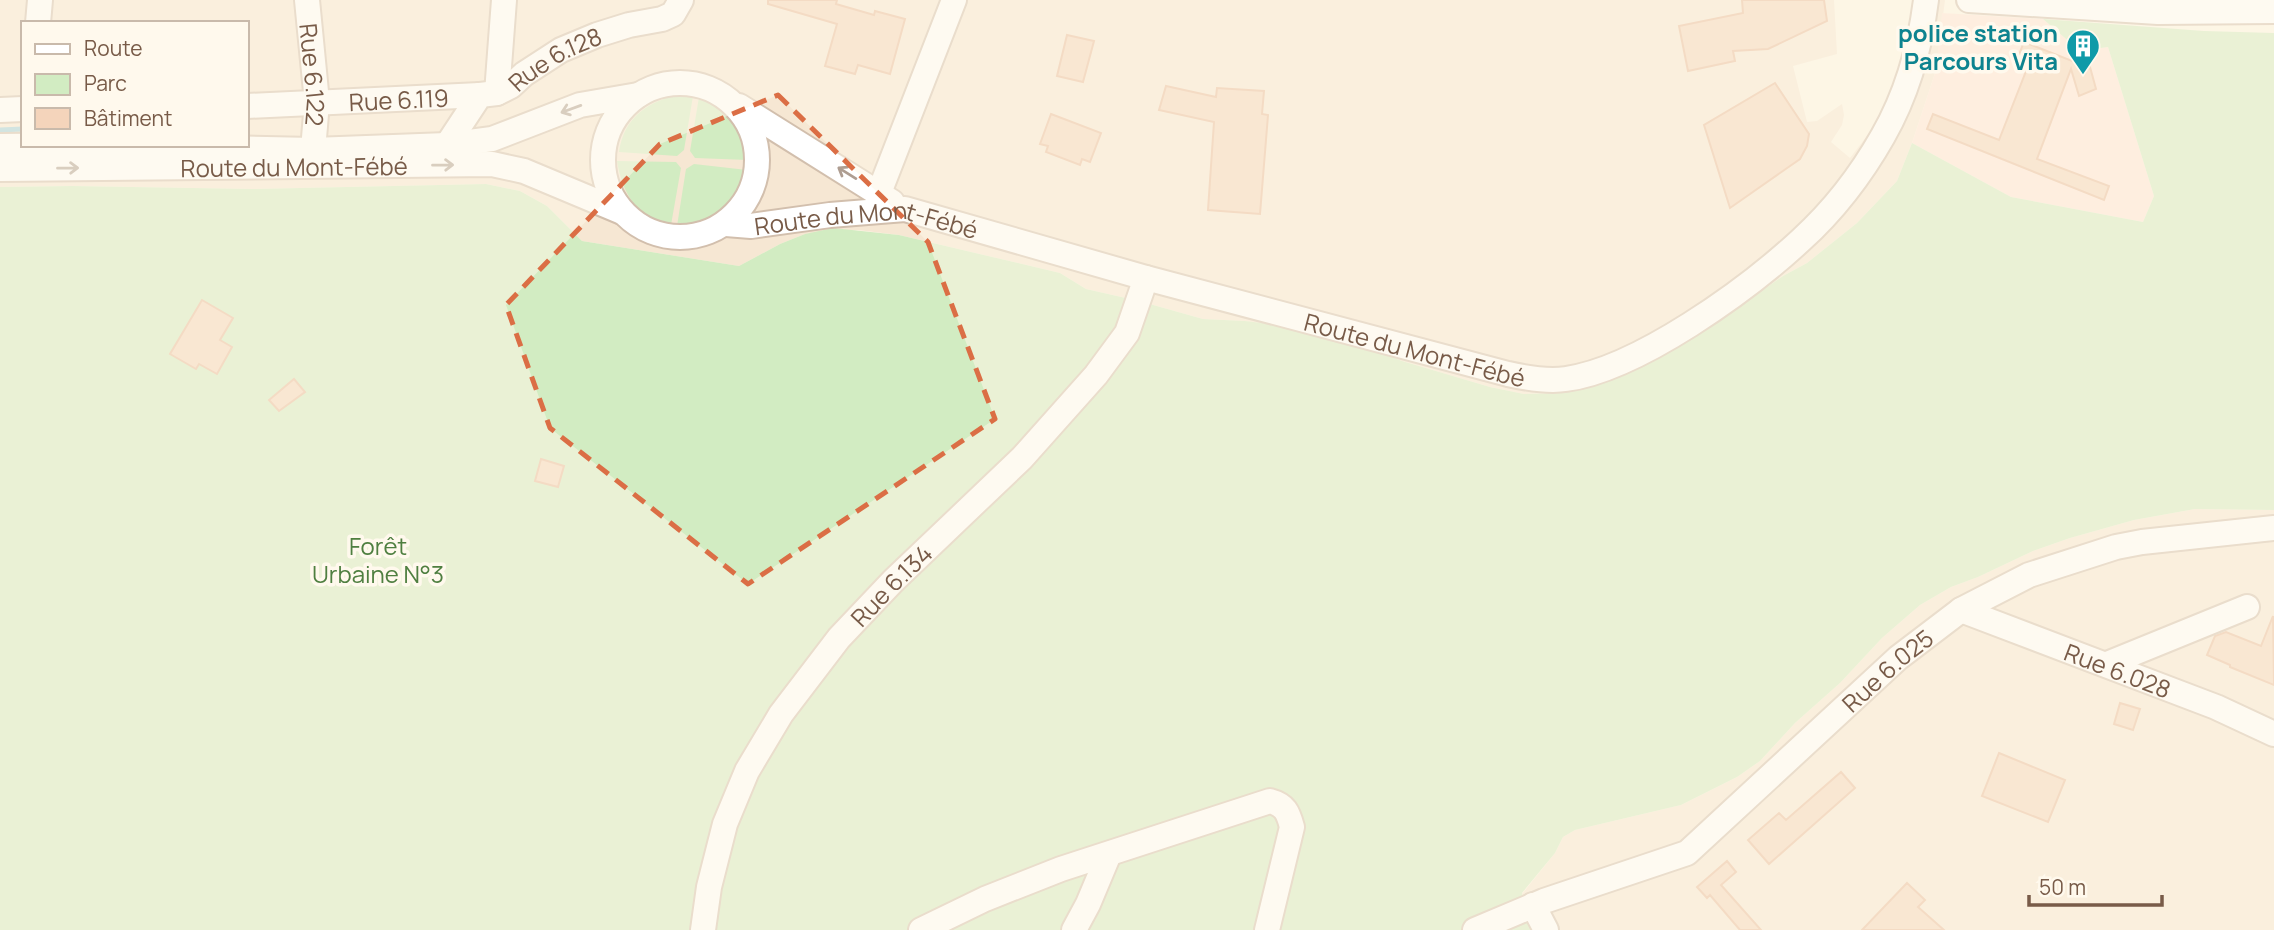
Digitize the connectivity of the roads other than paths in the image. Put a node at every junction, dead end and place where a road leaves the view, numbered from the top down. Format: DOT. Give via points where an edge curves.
graph roads {
  1 [pos="40,0"];
  2 [pos="307,0"];
  3 [pos="504,0"];
  4 [pos="681,0"];
  5 [pos="954,0"];
  6 [pos="1926,0"];
  7 [pos="1969,0"];
  8 [pos="2274,11"];
  9 [pos="38,21"];
  10 [pos="488,94"];
  11 [pos="638,95"];
  12 [pos="317,102"];
  13 [pos="733,103"];
  14 [pos="248,106"];
  15 [pos="21,109"];
  16 [pos="0,110"];
  17 [pos="447,145"];
  18 [pos="0,146"];
  19 [pos="21,146"];
  20 [pos="183,147"];
  21 [pos="313,150"];
  22 [pos="0,169"];
  23 [pos="879,193"];
  24 [pos="905,209"];
  25 [pos="622,212"];
  26 [pos="726,224"];
  27 [pos="1146,278"];
  28 [pos="2274,528"];
  29 [pos="2247,607"];
  30 [pos="1961,610"];
  31 [pos="2107,664"];
  32 [pos="2274,734"];
  33 [pos="1109,854"];
  34 [pos="1538,903"];
  35 [pos="704,930"];
  36 [pos="921,930"];
  37 [pos="1074,930"];
  38 [pos="1267,930"];
  39 [pos="1475,930"];
  40 [pos="1546,930"];
  1 -- 9 [label="street"];
  2 -- 12 [label="street, Rue 6.122"];
  3 -- 10 [label="street"];
  4 -- 10 [label="street, Rue 6.128" via="673,14 561,50 511,86"];
  5 -- 23 [label="street"];
  6 -- 27 [label="street, Route du Mont-Fébé" via="1919,45 1903,96 1873,153 1837,201 1802,240 1750,282 1688,326 1605,368 1564,380 1508,374"];
  7 -- 8 [label="street" via="2158,12"];
  10 -- 12 [label="street, Rue 6.119"];
  10 -- 17 [label="street, Rue 6.128"];
  11 -- 13 [label="street" via="677,82 716,91"];
  11 -- 17 [label="street, Route du Mont-Fébé, one-way" via="580,106 492,139"];
  11 -- 25 [label="street" via="620,111 608,132 603,155 605,180"];
  12 -- 14 [label="street, Rue 6.119"];
  12 -- 21 [label="street, Rue 6.122"];
  23 -- 13 [label="street, one-way"];
  13 -- 26 [label="street" via="748,121 758,166 748,198"];
  15 -- 16 [label="street"];
  17 -- 21 [label="street, Route du Mont-Fébé"];
  18 -- 19 [label="street, Route du Mont-Fébé"];
  20 -- 21 [label="street, Route du Mont-Fébé"];
  22 -- 25 [label="street, Route du Mont-Fébé, one-way" via="492,164 524,171"];
  23 -- 24 [label="street"];
  24 -- 26 [label="street, Route du Mont-Fébé" via="751,226"];
  24 -- 27 [label="street, Route du Mont-Fébé"];
  25 -- 26 [label="street" via="644,230 671,238 692,238"];
  27 -- 35 [label="street, Rue 6.134" via="1127,333 1096,375 1022,458 839,638 781,714 747,771 725,824"];
  28 -- 30 [label="street, Rue 6.025" via="2116,547 2029,575"];
  29 -- 31 [label="street"];
  30 -- 31 [label="street, Rue 6.028"];
  30 -- 34 [label="street, Rue 6.025" via="1898,658 1686,853"];
  31 -- 32 [label="street, Rue 6.028"];
  33 -- 36 [label="street" via="985,899"];
  33 -- 37 [label="street"];
  33 -- 38 [label="street" via="1270,801 1280,804 1292,827"];
  34 -- 39 [label="street, Rue 6.025"];
  34 -- 40 [label="street"];
}
